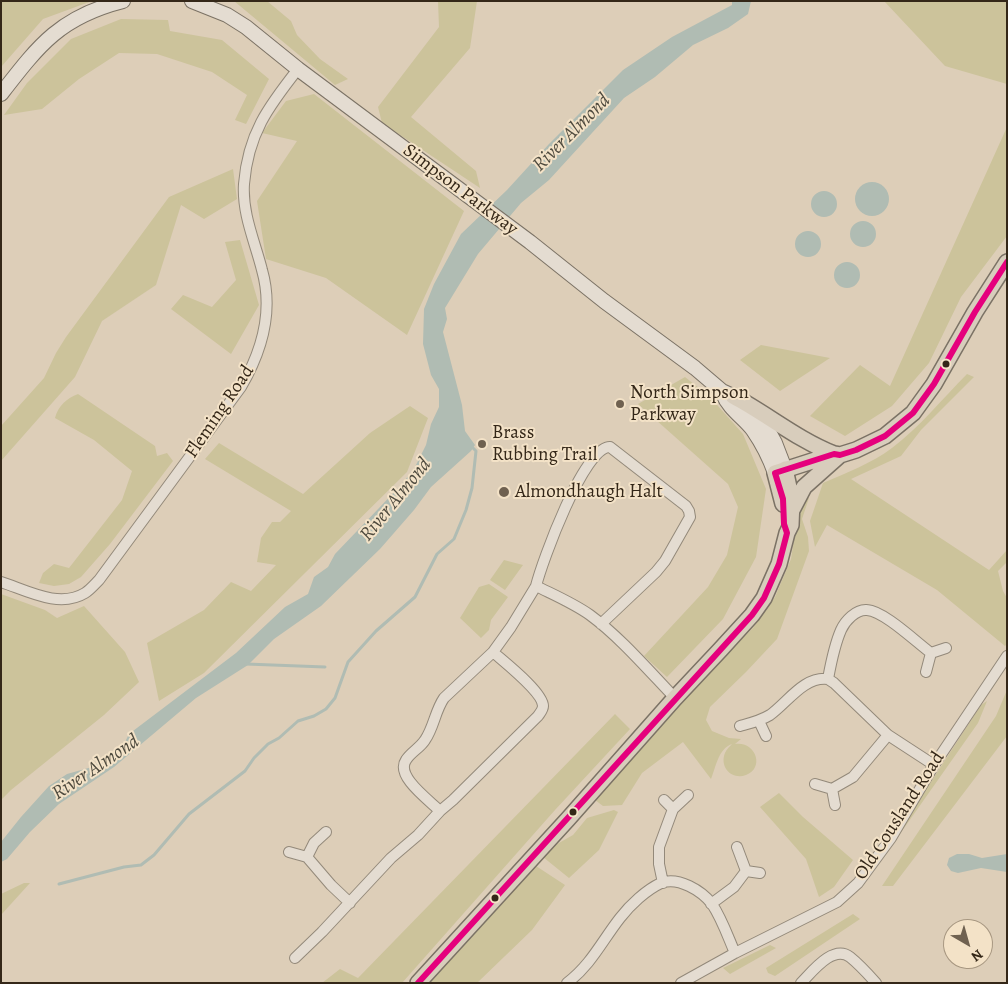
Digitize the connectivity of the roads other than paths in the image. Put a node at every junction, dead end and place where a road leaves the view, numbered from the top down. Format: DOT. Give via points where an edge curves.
graph roads {
  1 [pos="123,1"];
  2 [pos="192,1"];
  3 [pos="298,69"];
  4 [pos="1,94"];
  5 [pos="1007,262"];
  6 [pos="727,393"];
  7 [pos="837,456"];
  8 [pos="781,475"];
  9 [pos="792,512"];
  10 [pos="787,533"];
  11 [pos="1,582"];
  12 [pos="536,586"];
  13 [pos="601,624"];
  14 [pos="946,648"];
  15 [pos="493,652"];
  16 [pos="931,653"];
  17 [pos="1007,656"];
  18 [pos="926,672"];
  19 [pos="828,679"];
  20 [pos="675,698"];
  21 [pos="759,721"];
  22 [pos="740,726"];
  23 [pos="888,735"];
  24 [pos="766,736"];
  25 [pos="934,765"];
  26 [pos="815,784"];
  27 [pos="832,789"];
  28 [pos="688,795"];
  29 [pos="664,800"];
  30 [pos="835,805"];
  31 [pos="673,809"];
  32 [pos="440,811"];
  33 [pos="326,832"];
  34 [pos="737,847"];
  35 [pos="289,852"];
  36 [pos="307,857"];
  37 [pos="746,871"];
  38 [pos="760,873"];
  39 [pos="663,883"];
  40 [pos="350,903"];
  41 [pos="711,904"];
  42 [pos="735,953"];
  43 [pos="295,958"];
  44 [pos="418,983"];
  45 [pos="567,983"];
  46 [pos="681,983"];
  47 [pos="801,983"];
  48 [pos="876,983"];
  1 -- 4 [label="main road" via="80,16 54,33"];
  2 -- 3 [label="main road, Simpson Parkway" via="227,15 246,27"];
  3 -- 6 [label="main road, Simpson Parkway"];
  3 -- 11 [label="street, Fleming Road" via="260,122 247,162 244,186 246,214 267,298 265,328 250,372 100,580 85,593 62,600 51,599"];
  5 -- 7 [label="main road" via="934,384 913,413 885,436"];
  6 -- 7 [label="main road"];
  6 -- 8 [label="main road, Simpson Parkway" via="765,426 775,443"];
  7 -- 8 [label="main road"];
  7 -- 9 [label="main road" via="804,487"];
  8 -- 9 [label="main road, Simpson Parkway" via="792,501"];
  8 -- 10 [label="main road, Simpson Parkway"];
  9 -- 10 [label="main road, Simpson Parkway"];
  10 -- 20 [label="main road, Simpson Parkway" via="779,564 764,598"];
  12 -- 13 [label="street" via="576,606"];
  12 -- 13 [label="street" via="572,493 596,454 610,447 686,506 690,517 665,562"];
  12 -- 15 [label="street"];
  13 -- 20 [label="street"];
  14 -- 16 [label="street"];
  15 -- 32 [label="street" via="444,698 425,741 403,766 405,775 417,790"];
  15 -- 32 [label="street" via="538,695 542,700 542,710"];
  16 -- 18 [label="street"];
  16 -- 19 [label="street" via="880,614 858,611 842,628"];
  17 -- 25 [label="street, Old Cousland Road"];
  19 -- 21 [label="street" via="813,679 804,684 780,707"];
  19 -- 23 [label="street"];
  20 -- 44 [label="main road, Simpson Parkway"];
  21 -- 22 [label="street"];
  21 -- 24 [label="street"];
  23 -- 25 [label="street"];
  23 -- 27 [label="street" via="853,777"];
  25 -- 42 [label="street, Old Cousland Road" via="891,838 858,883 837,902"];
  26 -- 27 [label="street"];
  27 -- 30 [label="street"];
  28 -- 31 [label="street"];
  29 -- 31 [label="street"];
  31 -- 39 [label="street" via="659,847"];
  32 -- 40 [label="street"];
  33 -- 36 [label="street" via="314,843"];
  34 -- 37 [label="street"];
  35 -- 36 [label="street"];
  36 -- 40 [label="street"];
  37 -- 38 [label="street"];
  37 -- 41 [label="street" via="734,887"];
  39 -- 41 [label="street" via="689,886"];
  39 -- 45 [label="street" via="629,907 596,954"];
  40 -- 43 [label="street"];
  41 -- 42 [label="street"];
  42 -- 46 [label="street, Old Cousland Road"];
  47 -- 48 [label="street" via="823,961 836,954 848,956"];
}
